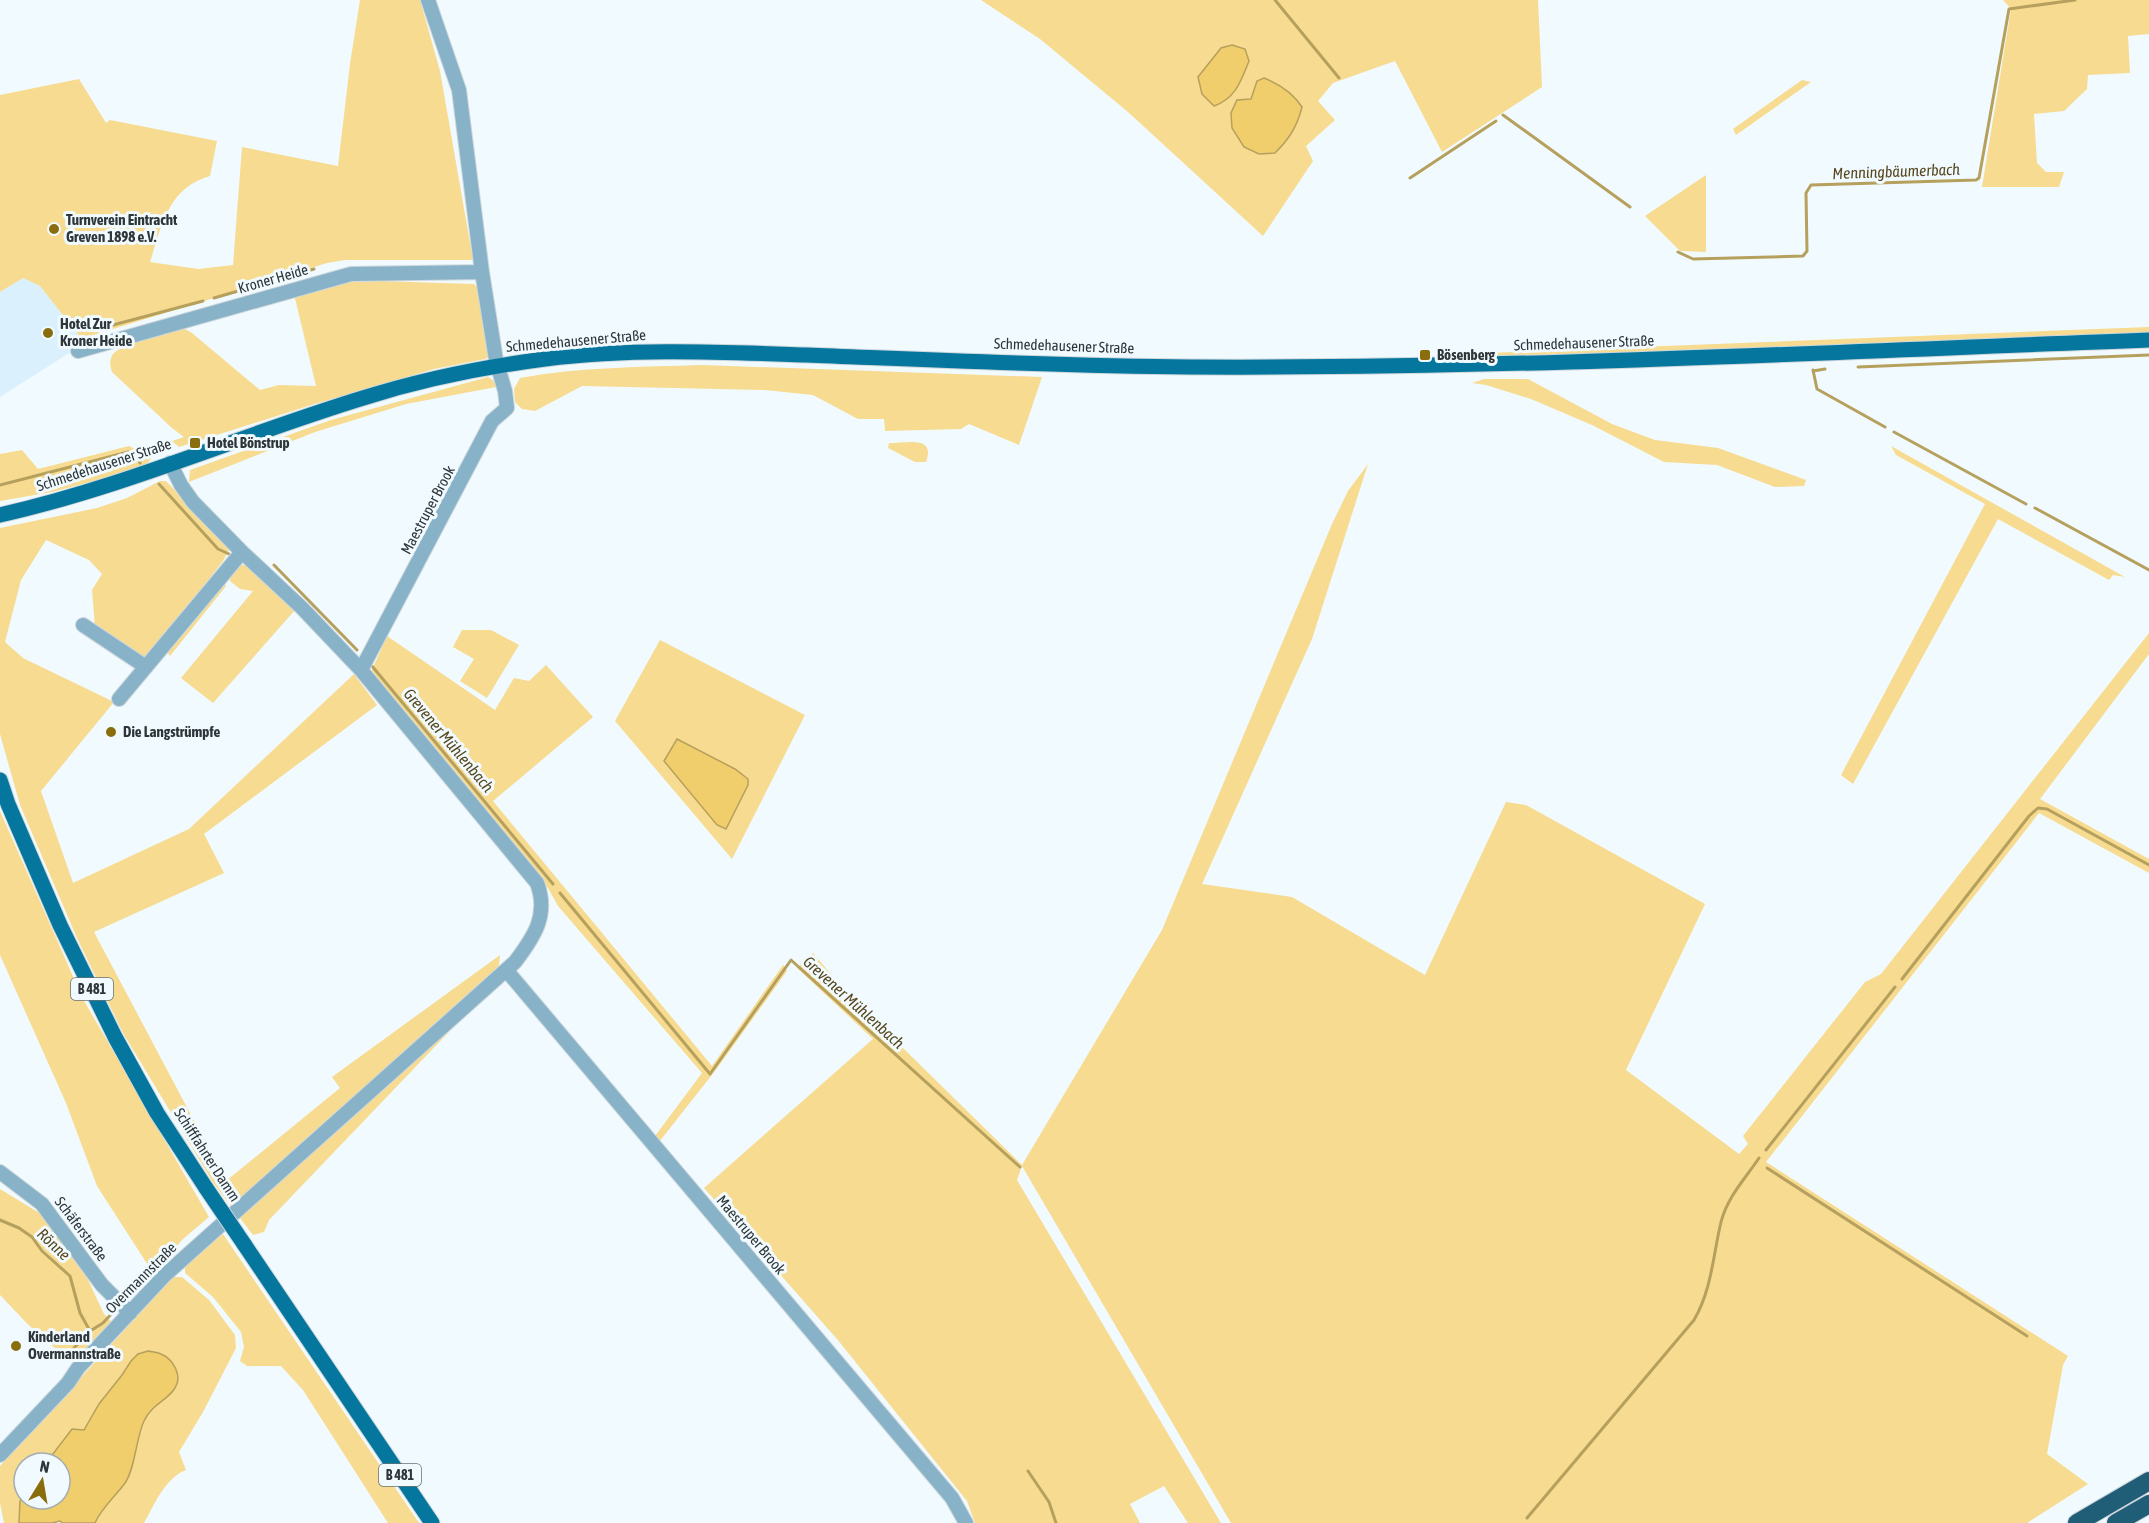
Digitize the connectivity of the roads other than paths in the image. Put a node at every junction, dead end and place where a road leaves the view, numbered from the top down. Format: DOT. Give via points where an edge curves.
graph roads {
  1 [pos="428,0"];
  2 [pos="482,272"];
  3 [pos="2149,340"];
  4 [pos="78,351"];
  5 [pos="497,366"];
  6 [pos="170,463"];
  7 [pos="0,515"];
  8 [pos="242,552"];
  9 [pos="83,625"];
  10 [pos="146,667"];
  11 [pos="361,670"];
  12 [pos="119,699"];
  13 [pos="0,780"];
  14 [pos="507,970"];
  15 [pos="0,1172"];
  16 [pos="130,1312"];
  17 [pos="0,1455"];
  18 [pos="2149,1480"];
  19 [pos="2149,1504"];
  20 [pos="432,1523"];
  21 [pos="966,1523"];
  22 [pos="2077,1523"];
  23 [pos="2116,1523"];
  1 -- 2 [label="street" via="459,90"];
  2 -- 4 [label="street, Kroner Heide" via="351,274"];
  2 -- 5 [label="street"];
  3 -- 5 [label="main road, Schmedehausener Straße" via="1353,368 1182,367 685,352 588,355"];
  5 -- 6 [label="main road, Schmedehausener Straße" via="368,396"];
  5 -- 11 [label="street, Maestruper Brook" via="507,408 492,421"];
  6 -- 7 [label="main road, Schmedehausener Straße" via="51,503"];
  6 -- 8 [label="street" via="193,502"];
  8 -- 10 [label="street"];
  8 -- 11 [label="street"];
  9 -- 10 [label="street"];
  10 -- 12 [label="street"];
  11 -- 14 [label="street" via="537,883 543,898 542,912 527,947"];
  13 -- 20 [label="main road, Schifffahrter Damm / B 481, bridge" via="60,926 157,1113"];
  14 -- 16 [label="street, Overmannstraße" via="238,1208"];
  14 -- 21 [label="street, Maestruper Brook" via="952,1498"];
  15 -- 16 [label="street, Schäferstraße" via="42,1204 102,1285"];
  16 -- 17 [label="street, Overmannstraße"];
  18 -- 22 [label="highway"];
  19 -- 23 [label="highway"];
}
